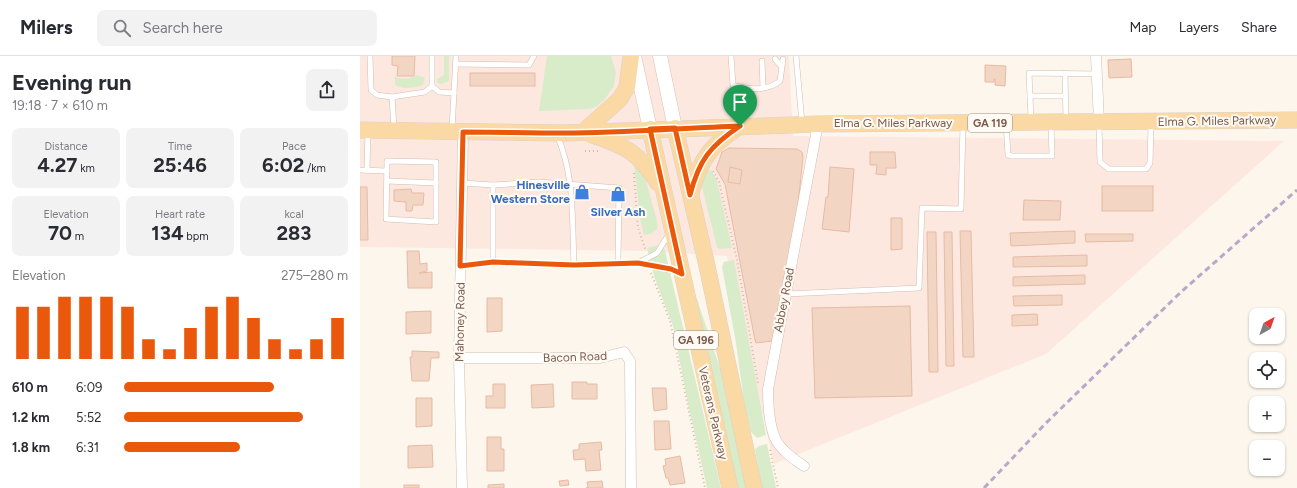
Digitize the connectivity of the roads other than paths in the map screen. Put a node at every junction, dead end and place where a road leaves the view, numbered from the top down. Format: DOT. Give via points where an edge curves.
graph roads {
  1 [pos="370,56"];
  2 [pos="432,56"];
  3 [pos="456,56"];
  4 [pos="534,56"];
  5 [pos="631,56"];
  6 [pos="634,56"];
  7 [pos="660,56"];
  8 [pos="731,56"];
  9 [pos="796,56"];
  10 [pos="1096,56"];
  11 [pos="775,59"];
  12 [pos="783,59"];
  13 [pos="762,61"];
  14 [pos="456,64"];
  15 [pos="781,66"];
  16 [pos="1065,72"];
  17 [pos="1097,74"];
  18 [pos="432,86"];
  19 [pos="763,88"];
  20 [pos="454,93"];
  21 [pos="1030,96"];
  22 [pos="1065,96"];
  23 [pos="392,97"];
  24 [pos="1297,120"];
  25 [pos="1031,122"];
  26 [pos="1058,122"];
  27 [pos="1098,122"];
  28 [pos="1151,122"];
  29 [pos="963,123"];
  30 [pos="1006,123"];
  31 [pos="810,124"];
  32 [pos="740,126"];
  33 [pos="675,128"];
  34 [pos="650,129"];
  35 [pos="364,130"];
  36 [pos="394,130"];
  37 [pos="458,132"];
  38 [pos="583,132"];
  39 [pos="556,133"];
  40 [pos="360,170"];
  41 [pos="367,170"];
  42 [pos="387,171"];
  43 [pos="386,181"];
  44 [pos="436,183"];
  45 [pos="462,183"];
  46 [pos="571,183"];
  47 [pos="493,185"];
  48 [pos="664,191"];
  49 [pos="690,195"];
  50 [pos="672,230"];
  51 [pos="493,262"];
  52 [pos="638,263"];
  53 [pos="618,264"];
  54 [pos="574,265"];
  55 [pos="460,266"];
  56 [pos="682,274"];
  57 [pos="786,294"];
  58 [pos="459,358"];
  59 [pos="804,466"];
  60 [pos="462,488"];
  61 [pos="631,488"];
  62 [pos="730,488"];
  63 [pos="754,488"];
  1 -- 23 [label="lane" via="371,90 377,95"];
  2 -- 18 [label="lane"];
  3 -- 14 [label="lane"];
  4 -- 14 [label="lane" via="529,65"];
  5 -- 38 [label="main road" via="626,87 620,99"];
  6 -- 34 [label="main road, Veterans Parkway"];
  7 -- 33 [label="main road, Veterans Parkway"];
  8 -- 19 [label="lane" via="734,85 743,88"];
  9 -- 31 [label="lane"];
  10 -- 17 [label="street"];
  11 -- 15 [label="lane"];
  12 -- 15 [label="lane"];
  13 -- 19 [label="lane"];
  14 -- 20 [label="lane"];
  15 -- 19 [label="lane" via="780,81 773,87"];
  16 -- 17 [label="lane"];
  16 -- 21 [label="lane" via="1029,73"];
  16 -- 22 [label="lane"];
  17 -- 27 [label="street"];
  18 -- 20 [label="lane" via="439,92"];
  18 -- 23 [label="lane" via="426,92"];
  20 -- 37 [label="lane"];
  21 -- 22 [label="lane"];
  21 -- 25 [label="lane"];
  22 -- 26 [label="lane"];
  23 -- 36 [label="lane"];
  24 -- 28 [label="main road, Elma G. Miles Parkway / GA 119"];
  25 -- 26 [label="main road, Elma G. Miles Parkway / GA 119"];
  25 -- 30 [label="main road, Elma G. Miles Parkway / GA 119"];
  26 -- 27 [label="main road, Elma G. Miles Parkway / GA 119"];
  26 -- 30 [label="lane" via="1052,156 1008,155"];
  27 -- 28 [label="main road, Elma G. Miles Parkway / GA 119"];
  27 -- 28 [label="lane" via="1100,162 1109,169 1146,169 1150,163"];
  29 -- 30 [label="main road, Elma G. Miles Parkway / GA 119"];
  29 -- 31 [label="main road, Elma G. Miles Parkway / GA 119"];
  29 -- 57 [label="lane" via="961,209 922,208 919,288"];
  31 -- 32 [label="main road, Elma G. Miles Parkway / GA 119"];
  31 -- 57 [label="street, Abbey Road"];
  32 -- 33 [label="main road, Elma G. Miles Parkway / GA 119"];
  32 -- 49 [label="main road" via="707,152 695,175"];
  33 -- 34 [label="main road, Elma G. Miles Parkway / GA 119"];
  33 -- 49 [label="main road, Veterans Parkway / GA 196"];
  34 -- 38 [label="main road, Elma G. Miles Parkway / GA 119"];
  34 -- 48 [label="main road, Veterans Parkway"];
  35 -- 36 [label="main road, GA 119"];
  35 -- 41 [label="lane"];
  36 -- 37 [label="main road, GA 119"];
  37 -- 39 [label="main road, Elma G. Miles Parkway / GA 119"];
  37 -- 45 [label="street, Mahoney Road"];
  38 -- 39 [label="main road, Elma G. Miles Parkway / GA 119"];
  38 -- 48 [label="main road, GA 196" via="635,154"];
  39 -- 46 [label="lane" via="566,156"];
  40 -- 41 [label="lane"];
  41 -- 42 [label="lane"];
  42 -- 43 [label="lane"];
  42 -- 44 [label="lane" via="387,161 436,162"];
  43 -- 44 [label="lane"];
  43 -- 44 [label="lane" via="386,219 436,222"];
  45 -- 47 [label="lane"];
  45 -- 55 [label="street, Mahoney Road"];
  46 -- 47 [label="lane" via="515,182"];
  46 -- 53 [label="lane" via="619,188"];
  46 -- 54 [label="lane"];
  47 -- 51 [label="lane"];
  48 -- 50 [label="main road, Veterans Parkway / GA 196"];
  49 -- 63 [label="main road, Veterans Parkway / GA 196"];
  50 -- 52 [label="lane" via="657,253"];
  50 -- 56 [label="main road, Veterans Parkway / GA 196"];
  51 -- 54 [label="lane"];
  51 -- 55 [label="lane"];
  52 -- 53 [label="lane"];
  52 -- 56 [label="lane" via="671,269"];
  53 -- 54 [label="lane"];
  55 -- 58 [label="street, Mahoney Road"];
  56 -- 62 [label="main road, Veterans Parkway / GA 196"];
  57 -- 59 [label="street, Abbey Road" via="768,398 775,439"];
  58 -- 60 [label="street, Mahoney Road"];
  58 -- 61 [label="street, Bacon Road" via="600,358 624,352 630,361"];
}
